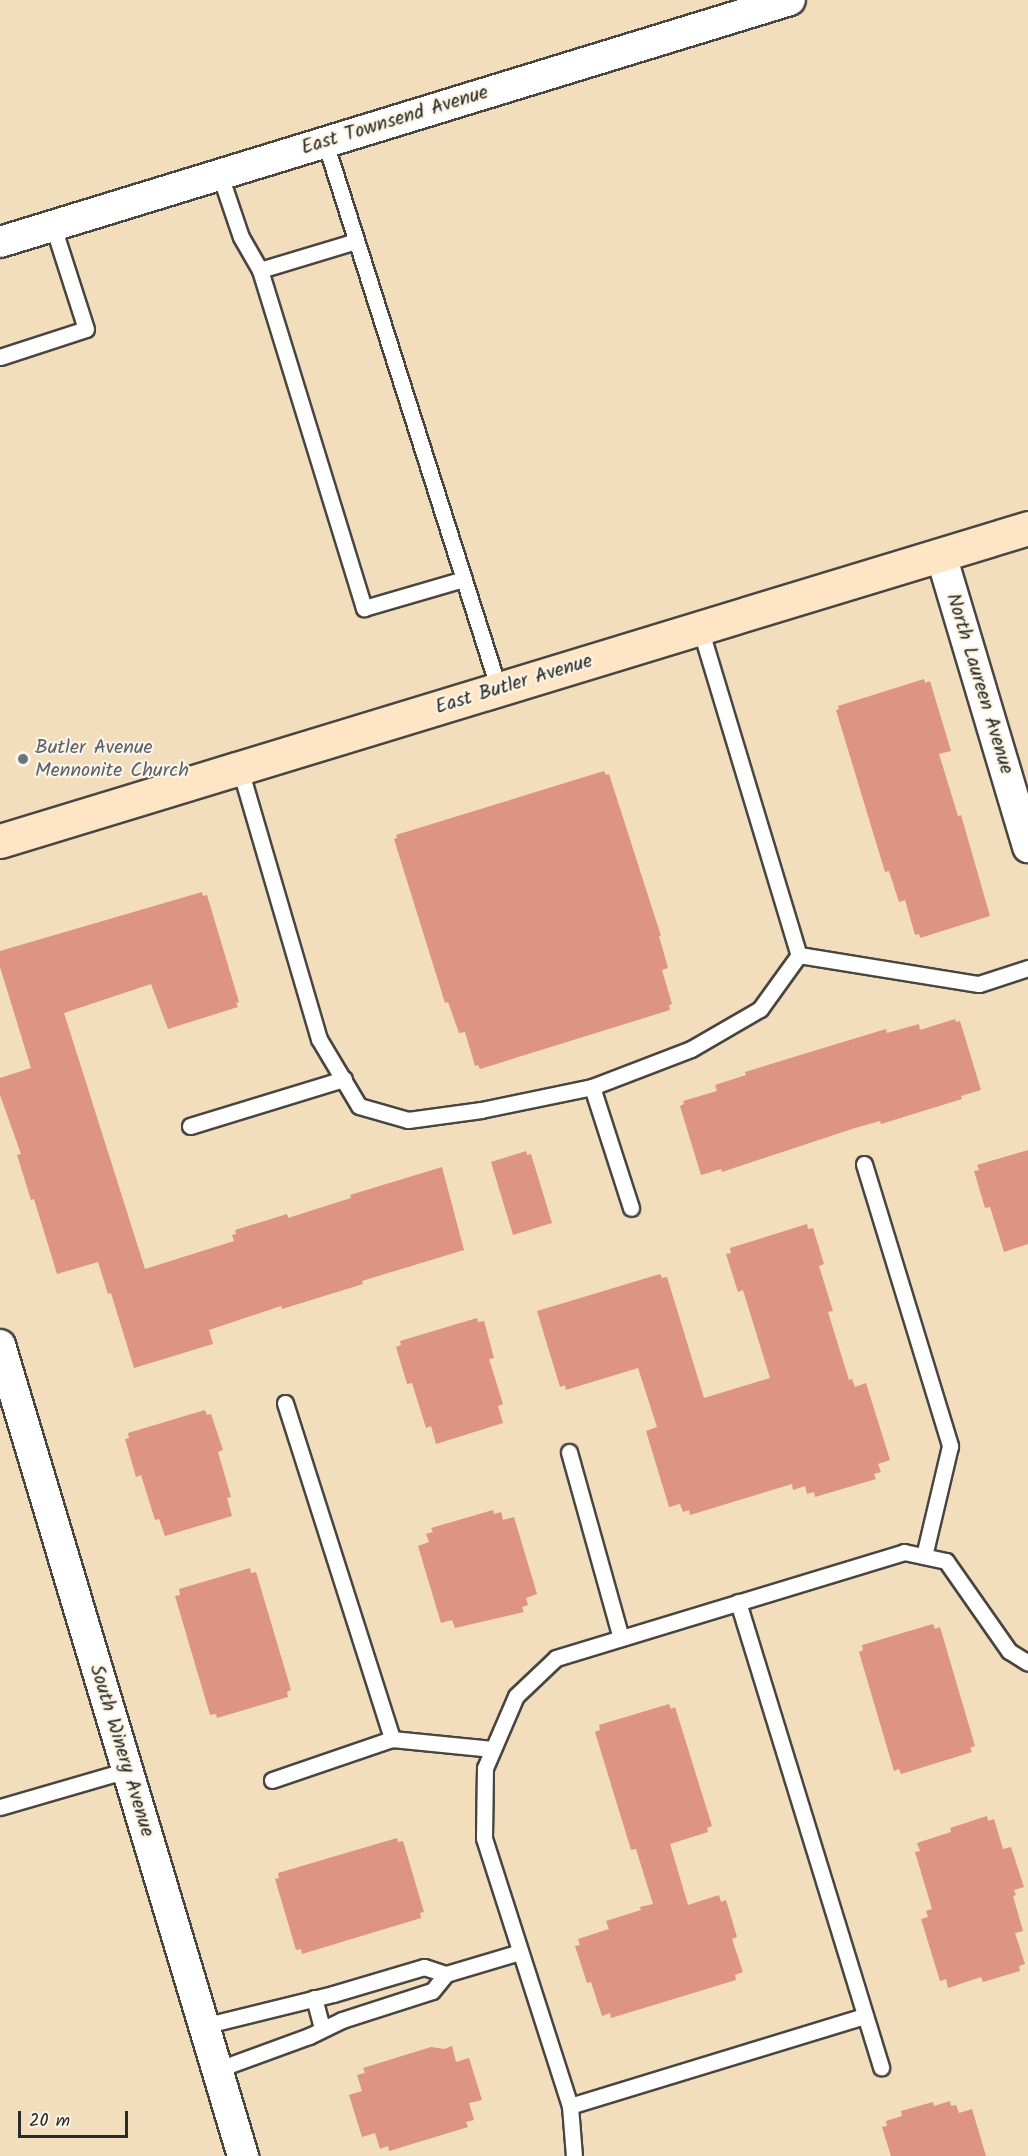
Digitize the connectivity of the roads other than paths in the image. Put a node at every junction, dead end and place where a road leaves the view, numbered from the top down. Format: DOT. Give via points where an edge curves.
graph roads {
  1 [pos="790,0"];
  2 [pos="325,142"];
  3 [pos="220,175"];
  4 [pos="53,226"];
  5 [pos="356,241"];
  6 [pos="0,242"];
  7 [pos="260,270"];
  8 [pos="0,357"];
  9 [pos="1028,528"];
  10 [pos="941,555"];
  11 [pos="464,579"];
  12 [pos="700,628"];
  13 [pos="499,690"];
  14 [pos="240,769"];
  15 [pos="0,841"];
  16 [pos="1028,847"];
  17 [pos="799,955"];
  18 [pos="1028,968"];
  19 [pos="344,1079"];
  20 [pos="592,1087"];
  21 [pos="190,1126"];
  22 [pos="864,1164"];
  23 [pos="631,1208"];
  24 [pos="0,1345"];
  25 [pos="285,1403"];
  26 [pos="569,1452"];
  27 [pos="924,1556"];
  28 [pos="738,1602"];
  29 [pos="621,1638"];
  30 [pos="1028,1663"];
  31 [pos="392,1739"];
  32 [pos="493,1749"];
  33 [pos="126,1770"];
  34 [pos="272,1780"];
  35 [pos="0,1807"];
  36 [pos="520,1952"];
  37 [pos="446,1974"];
  38 [pos="314,1998"];
  39 [pos="865,2016"];
  40 [pos="203,2026"];
  41 [pos="322,2028"];
  42 [pos="881,2068"];
  43 [pos="216,2070"];
  44 [pos="570,2106"];
  45 [pos="243,2156"];
  46 [pos="574,2156"];
  1 -- 2 [label="street, East Townsend Avenue"];
  2 -- 3 [label="street, East Townsend Avenue"];
  2 -- 5 [label="lane"];
  3 -- 4 [label="street, East Townsend Avenue"];
  3 -- 7 [label="lane" via="241,237"];
  4 -- 6 [label="street, East Townsend Avenue"];
  4 -- 8 [label="lane" via="86,329"];
  5 -- 7 [label="lane"];
  5 -- 11 [label="lane"];
  7 -- 11 [label="lane" via="364,608"];
  9 -- 10 [label="street, East Butler Avenue"];
  10 -- 12 [label="street, East Butler Avenue"];
  10 -- 16 [label="street, North Laureen Avenue"];
  11 -- 13 [label="lane"];
  12 -- 13 [label="street, East Butler Avenue"];
  12 -- 17 [label="lane"];
  13 -- 14 [label="street, East Butler Avenue"];
  14 -- 15 [label="street, East Butler Avenue"];
  14 -- 19 [label="lane" via="319,1039"];
  17 -- 18 [label="lane" via="979,984"];
  17 -- 20 [label="lane" via="760,1009 691,1049"];
  19 -- 20 [label="lane" via="359,1106 408,1120 481,1110"];
  19 -- 21 [label="lane"];
  20 -- 23 [label="lane"];
  22 -- 27 [label="lane" via="950,1446"];
  24 -- 33 [label="street, South Winery Avenue"];
  25 -- 31 [label="lane"];
  26 -- 29 [label="lane"];
  27 -- 28 [label="lane" via="904,1552"];
  27 -- 30 [label="lane" via="946,1561 1009,1651"];
  28 -- 29 [label="lane"];
  28 -- 39 [label="lane"];
  29 -- 32 [label="lane" via="556,1658 516,1696"];
  31 -- 32 [label="lane"];
  31 -- 34 [label="lane"];
  32 -- 36 [label="lane" via="485,1768 484,1838"];
  33 -- 35 [label="lane"];
  33 -- 40 [label="street, South Winery Avenue"];
  36 -- 37 [label="lane"];
  36 -- 44 [label="lane"];
  37 -- 38 [label="lane" via="424,1967"];
  37 -- 41 [label="lane" via="432,1991"];
  38 -- 40 [label="lane"];
  38 -- 41 [label="lane"];
  39 -- 42 [label="lane"];
  39 -- 44 [label="lane"];
  40 -- 43 [label="street, South Winery Avenue"];
  41 -- 43 [label="lane"];
  43 -- 45 [label="street, South Winery Avenue"];
  44 -- 46 [label="lane"];
}
